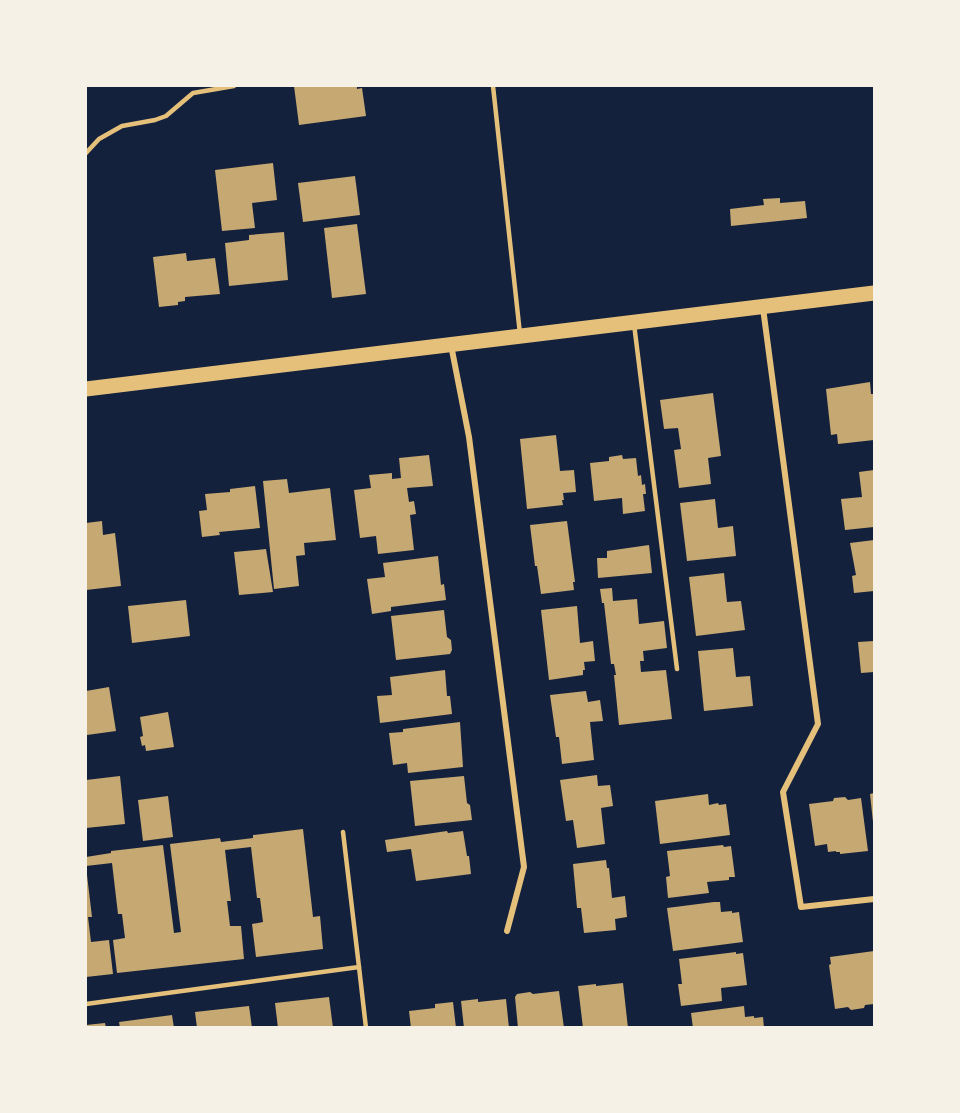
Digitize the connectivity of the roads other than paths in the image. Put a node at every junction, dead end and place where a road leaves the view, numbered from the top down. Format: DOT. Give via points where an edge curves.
graph roads {
  1 [pos="234,86"];
  2 [pos="494,86"];
  3 [pos="86,153"];
  4 [pos="874,293"];
  5 [pos="763,307"];
  6 [pos="634,323"];
  7 [pos="521,337"];
  8 [pos="450,345"];
  9 [pos="86,389"];
  10 [pos="677,669"];
  11 [pos="343,832"];
  12 [pos="874,899"];
  13 [pos="507,931"];
  14 [pos="359,967"];
  15 [pos="86,1004"];
  16 [pos="366,1028"];
  1 -- 3 [label="lane" via="193,93 166,116 122,126 99,139"];
  2 -- 7 [label="lane"];
  4 -- 5 [label="main road"];
  5 -- 6 [label="main road"];
  5 -- 12 [label="street" via="818,724 783,792 801,908"];
  6 -- 7 [label="main road"];
  6 -- 10 [label="lane"];
  7 -- 8 [label="main road"];
  8 -- 9 [label="main road"];
  8 -- 13 [label="street" via="469,437 524,867"];
  11 -- 14 [label="lane"];
  14 -- 15 [label="lane"];
  14 -- 16 [label="lane"];
}
